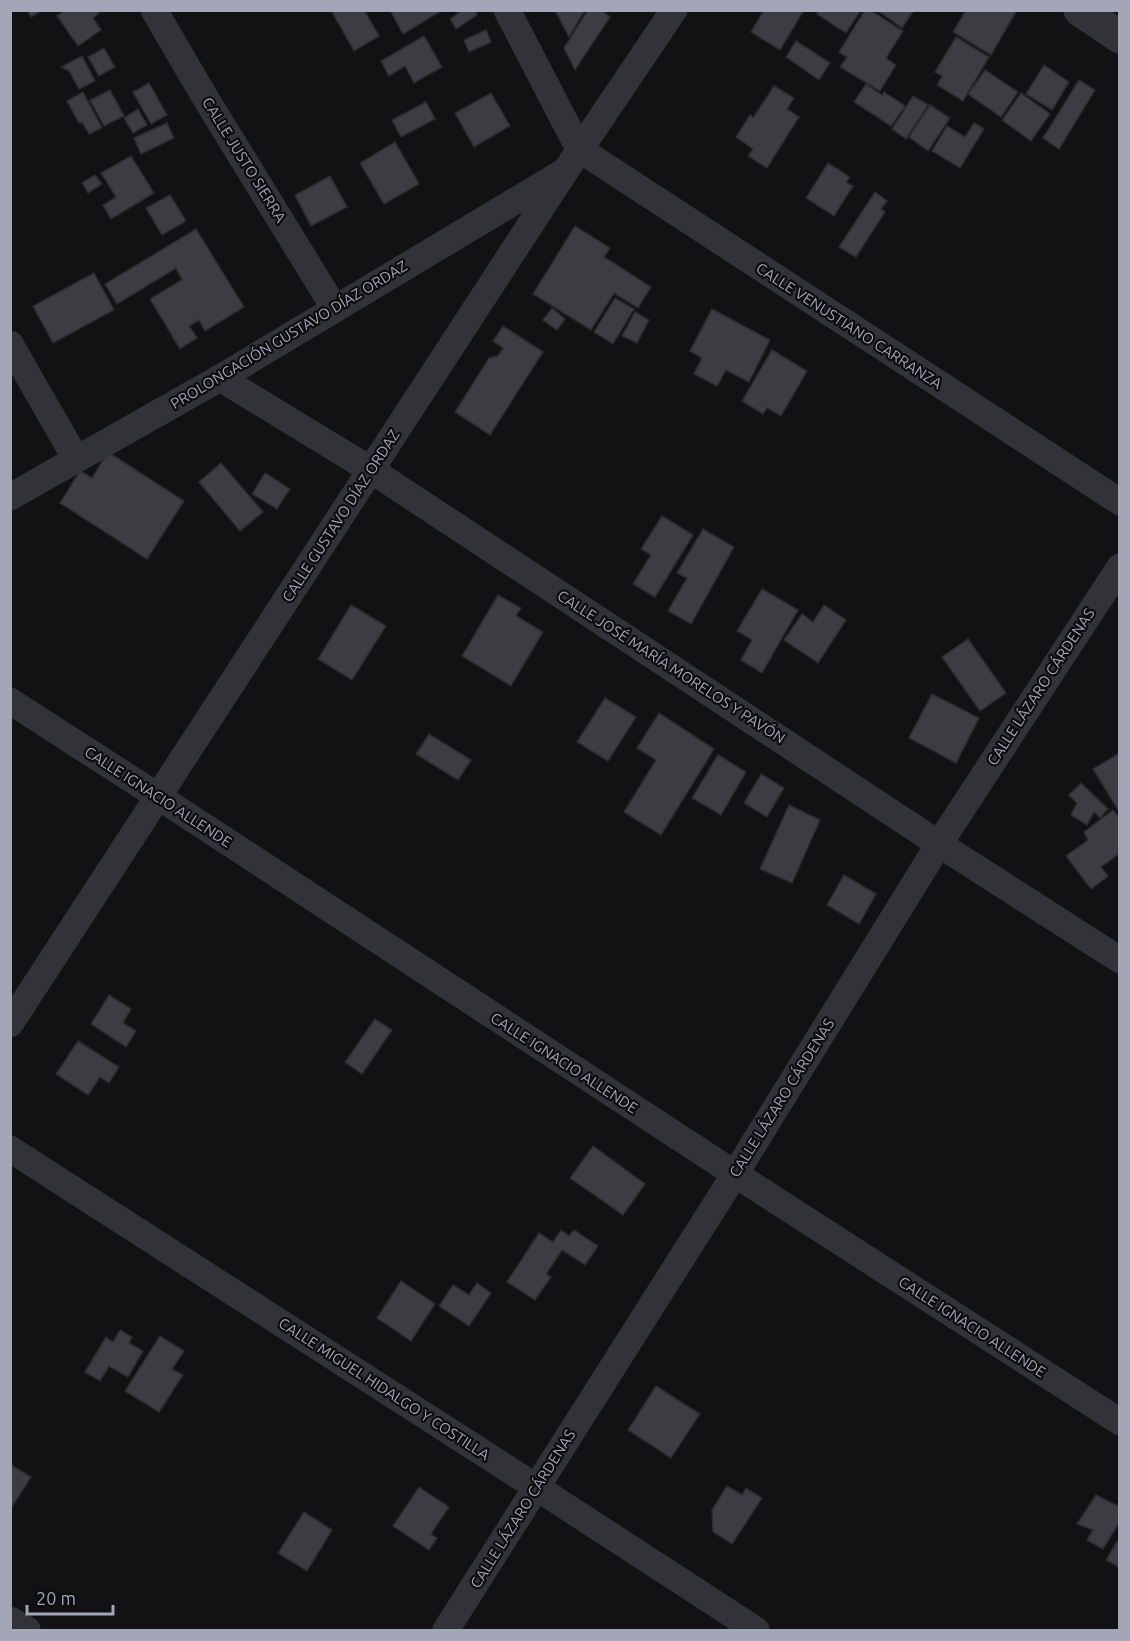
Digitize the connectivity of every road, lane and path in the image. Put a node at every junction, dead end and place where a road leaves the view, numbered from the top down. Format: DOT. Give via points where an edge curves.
graph roads {
  1 [pos="154,10"];
  2 [pos="507,10"];
  3 [pos="674,10"];
  4 [pos="1080,10"];
  5 [pos="1119,37"];
  6 [pos="573,160"];
  7 [pos="335,309"];
  8 [pos="10,344"];
  9 [pos="220,378"];
  10 [pos="76,459"];
  11 [pos="371,470"];
  12 [pos="10,497"];
  13 [pos="1119,502"];
  14 [pos="1119,567"];
  15 [pos="10,701"];
  16 [pos="159,796"];
  17 [pos="939,844"];
  18 [pos="1119,960"];
  19 [pos="10,1024"];
  20 [pos="10,1149"];
  21 [pos="735,1174"];
  22 [pos="1119,1422"];
  23 [pos="536,1487"];
  24 [pos="10,1620"];
  25 [pos="27,1630"];
  26 [pos="446,1630"];
  27 [pos="756,1630"];
  1 -- 7 [label="street, CALLE JUSTO SIERRA"];
  2 -- 6 [label="street"];
  3 -- 6 [label="street, CALLE GUSTAVO DÍAZ ORDAZ"];
  4 -- 5 [label="street"];
  6 -- 7 [label="street, PROLONGACIÓN GUSTAVO DÍAZ ORDAZ"];
  6 -- 11 [label="street, CALLE GUSTAVO DÍAZ ORDAZ"];
  6 -- 13 [label="street, CALLE VENUSTIANO CARRANZA"];
  7 -- 9 [label="street, PROLONGACIÓN GUSTAVO DÍAZ ORDAZ"];
  8 -- 10 [label="street"];
  9 -- 10 [label="street, PROLONGACIÓN GUSTAVO DÍAZ ORDAZ"];
  9 -- 11 [label="street, CALLE JOSÉ MARÍA MORELOS Y PAVÓN"];
  10 -- 12 [label="street, PROLONGACIÓN GUSTAVO DÍAZ ORDAZ"];
  11 -- 16 [label="street, CALLE GUSTAVO DÍAZ ORDAZ"];
  11 -- 17 [label="street, CALLE JOSÉ MARÍA MORELOS Y PAVÓN"];
  14 -- 17 [label="street, CALLE LÁZARO CÁRDENAS"];
  15 -- 16 [label="street, CALLE IGNACIO ALLENDE"];
  16 -- 19 [label="street, CALLE GUSTAVO DÍAZ ORDAZ"];
  16 -- 21 [label="street, CALLE IGNACIO ALLENDE"];
  17 -- 18 [label="street, CALLE JOSÉ MARÍA MORELOS Y PAVÓN"];
  17 -- 21 [label="street, CALLE LÁZARO CÁRDENAS"];
  20 -- 23 [label="street, CALLE MIGUEL HIDALGO Y COSTILLA"];
  21 -- 22 [label="street, CALLE IGNACIO ALLENDE"];
  21 -- 23 [label="street, CALLE LÁZARO CÁRDENAS"];
  23 -- 26 [label="street, CALLE LÁZARO CÁRDENAS"];
  23 -- 27 [label="street, CALLE MIGUEL HIDALGO Y COSTILLA"];
  24 -- 25 [label="street"];
}
